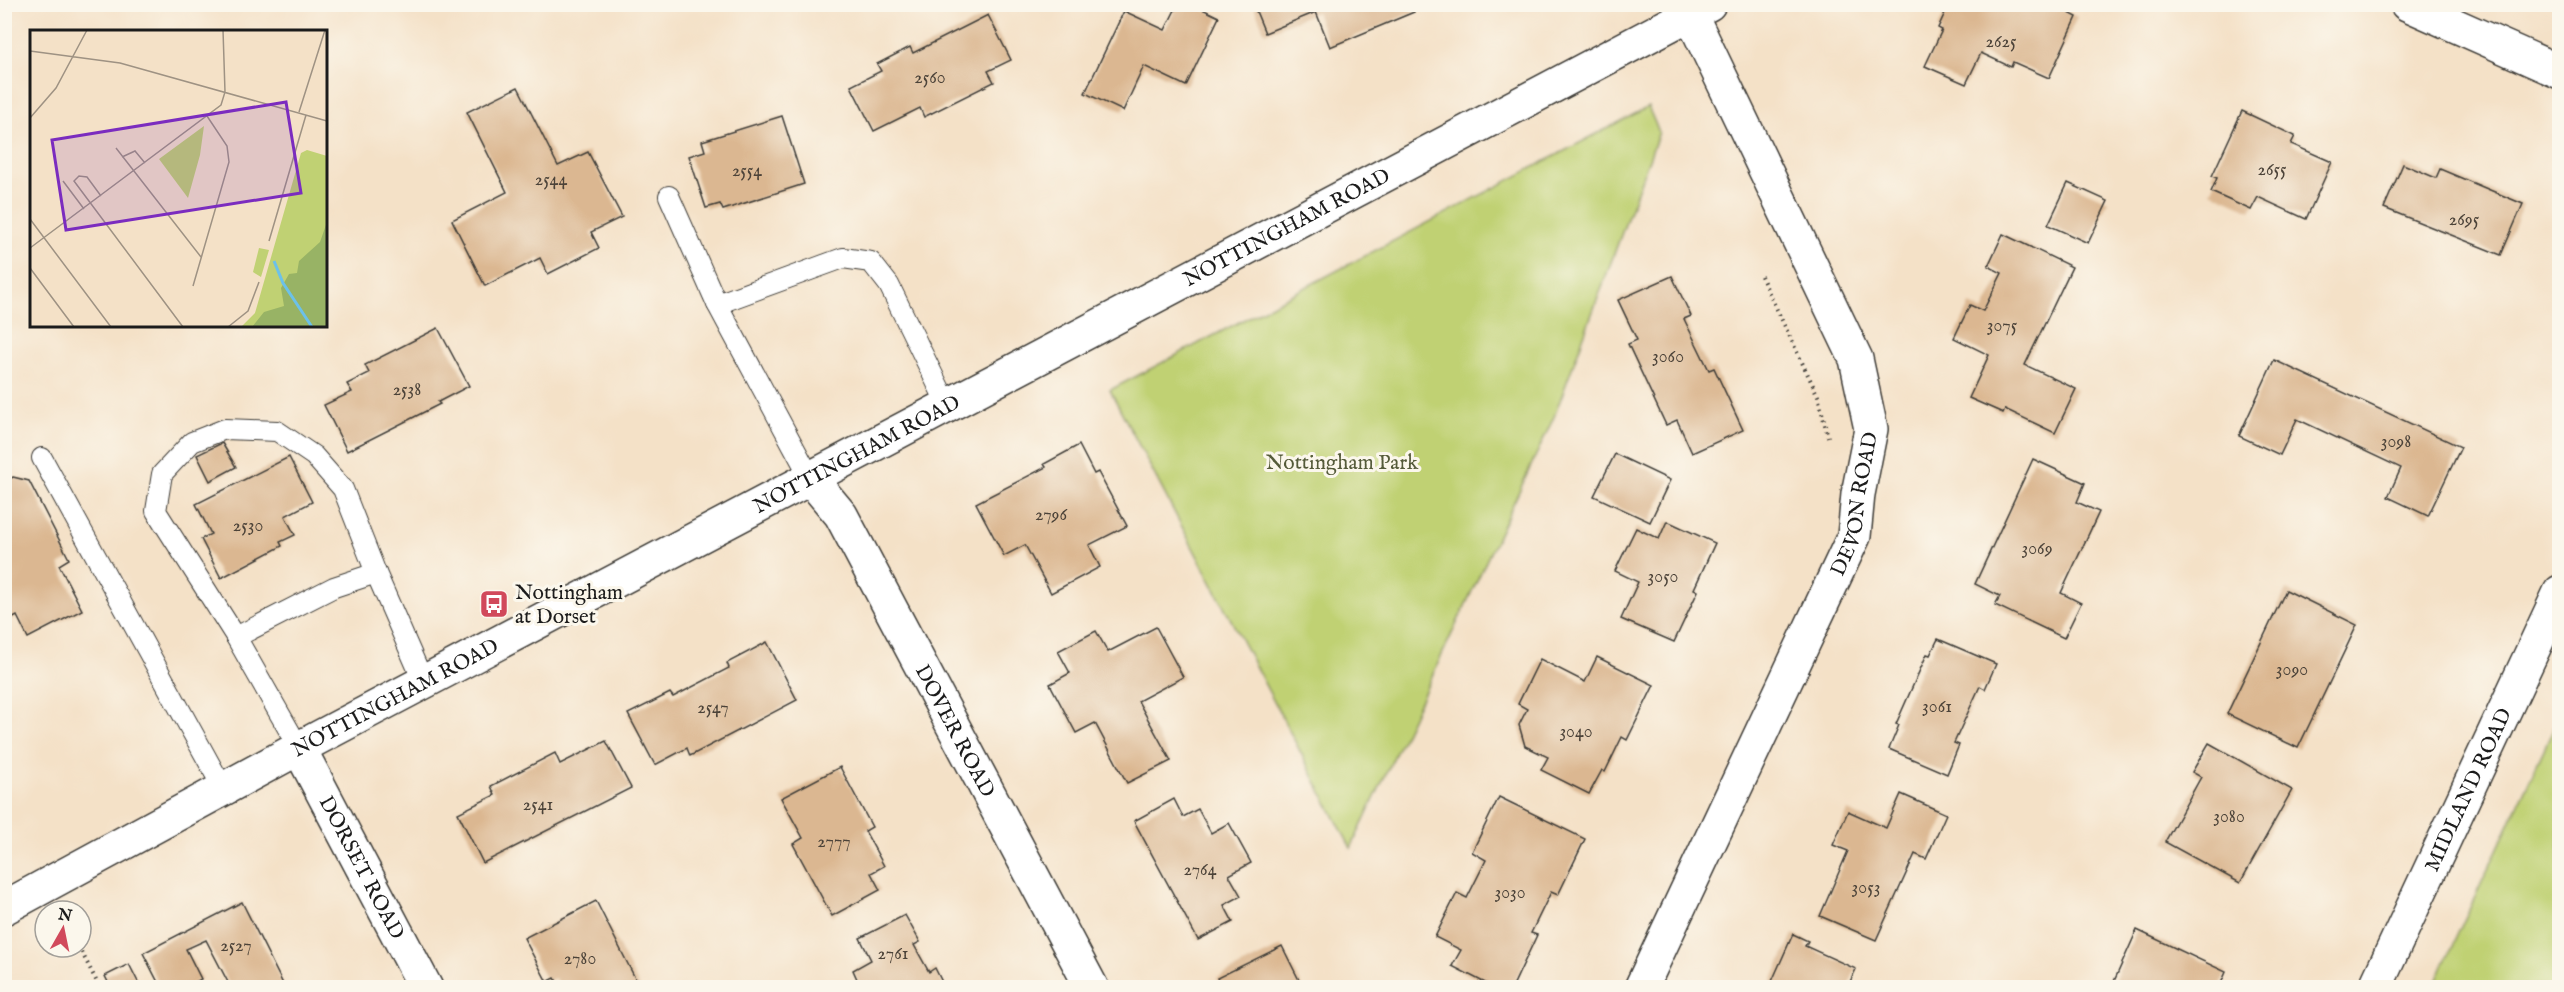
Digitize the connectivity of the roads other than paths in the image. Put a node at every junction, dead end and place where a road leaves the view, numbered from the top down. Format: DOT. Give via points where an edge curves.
graph roads {
  1 [pos="2407,4"];
  2 [pos="1700,10"];
  3 [pos="2559,72"];
  4 [pos="669,195"];
  5 [pos="717,304"];
  6 [pos="948,406"];
  7 [pos="42,458"];
  8 [pos="811,479"];
  9 [pos="376,573"];
  10 [pos="2559,592"];
  11 [pos="236,637"];
  12 [pos="424,683"];
  13 [pos="299,748"];
  14 [pos="224,790"];
  15 [pos="4,908"];
  16 [pos="426,987"];
  17 [pos="1092,987"];
  18 [pos="1641,987"];
  19 [pos="2375,987"];
  1 -- 3 [label="street"];
  2 -- 6 [label="street, NOTTINGHAM ROAD"];
  2 -- 18 [label="street, DEVON ROAD" via="1856,359 1871,429 1854,536"];
  4 -- 5 [label="lane"];
  5 -- 6 [label="lane" via="843,258 871,262 889,285"];
  5 -- 8 [label="lane"];
  6 -- 8 [label="street, NOTTINGHAM ROAD"];
  7 -- 14 [label="lane"];
  8 -- 12 [label="street, NOTTINGHAM ROAD"];
  8 -- 17 [label="street, DOVER ROAD" via="841,515"];
  9 -- 11 [label="lane" via="334,587"];
  9 -- 11 [label="lane" via="343,489 314,456 277,431 225,429 192,442 162,474 156,511"];
  9 -- 12 [label="lane"];
  10 -- 19 [label="street, MIDLAND ROAD"];
  11 -- 13 [label="lane"];
  12 -- 13 [label="street, NOTTINGHAM ROAD"];
  13 -- 14 [label="street, NOTTINGHAM ROAD"];
  13 -- 16 [label="street, DORSET ROAD"];
  14 -- 15 [label="street, NOTTINGHAM ROAD"];
}
